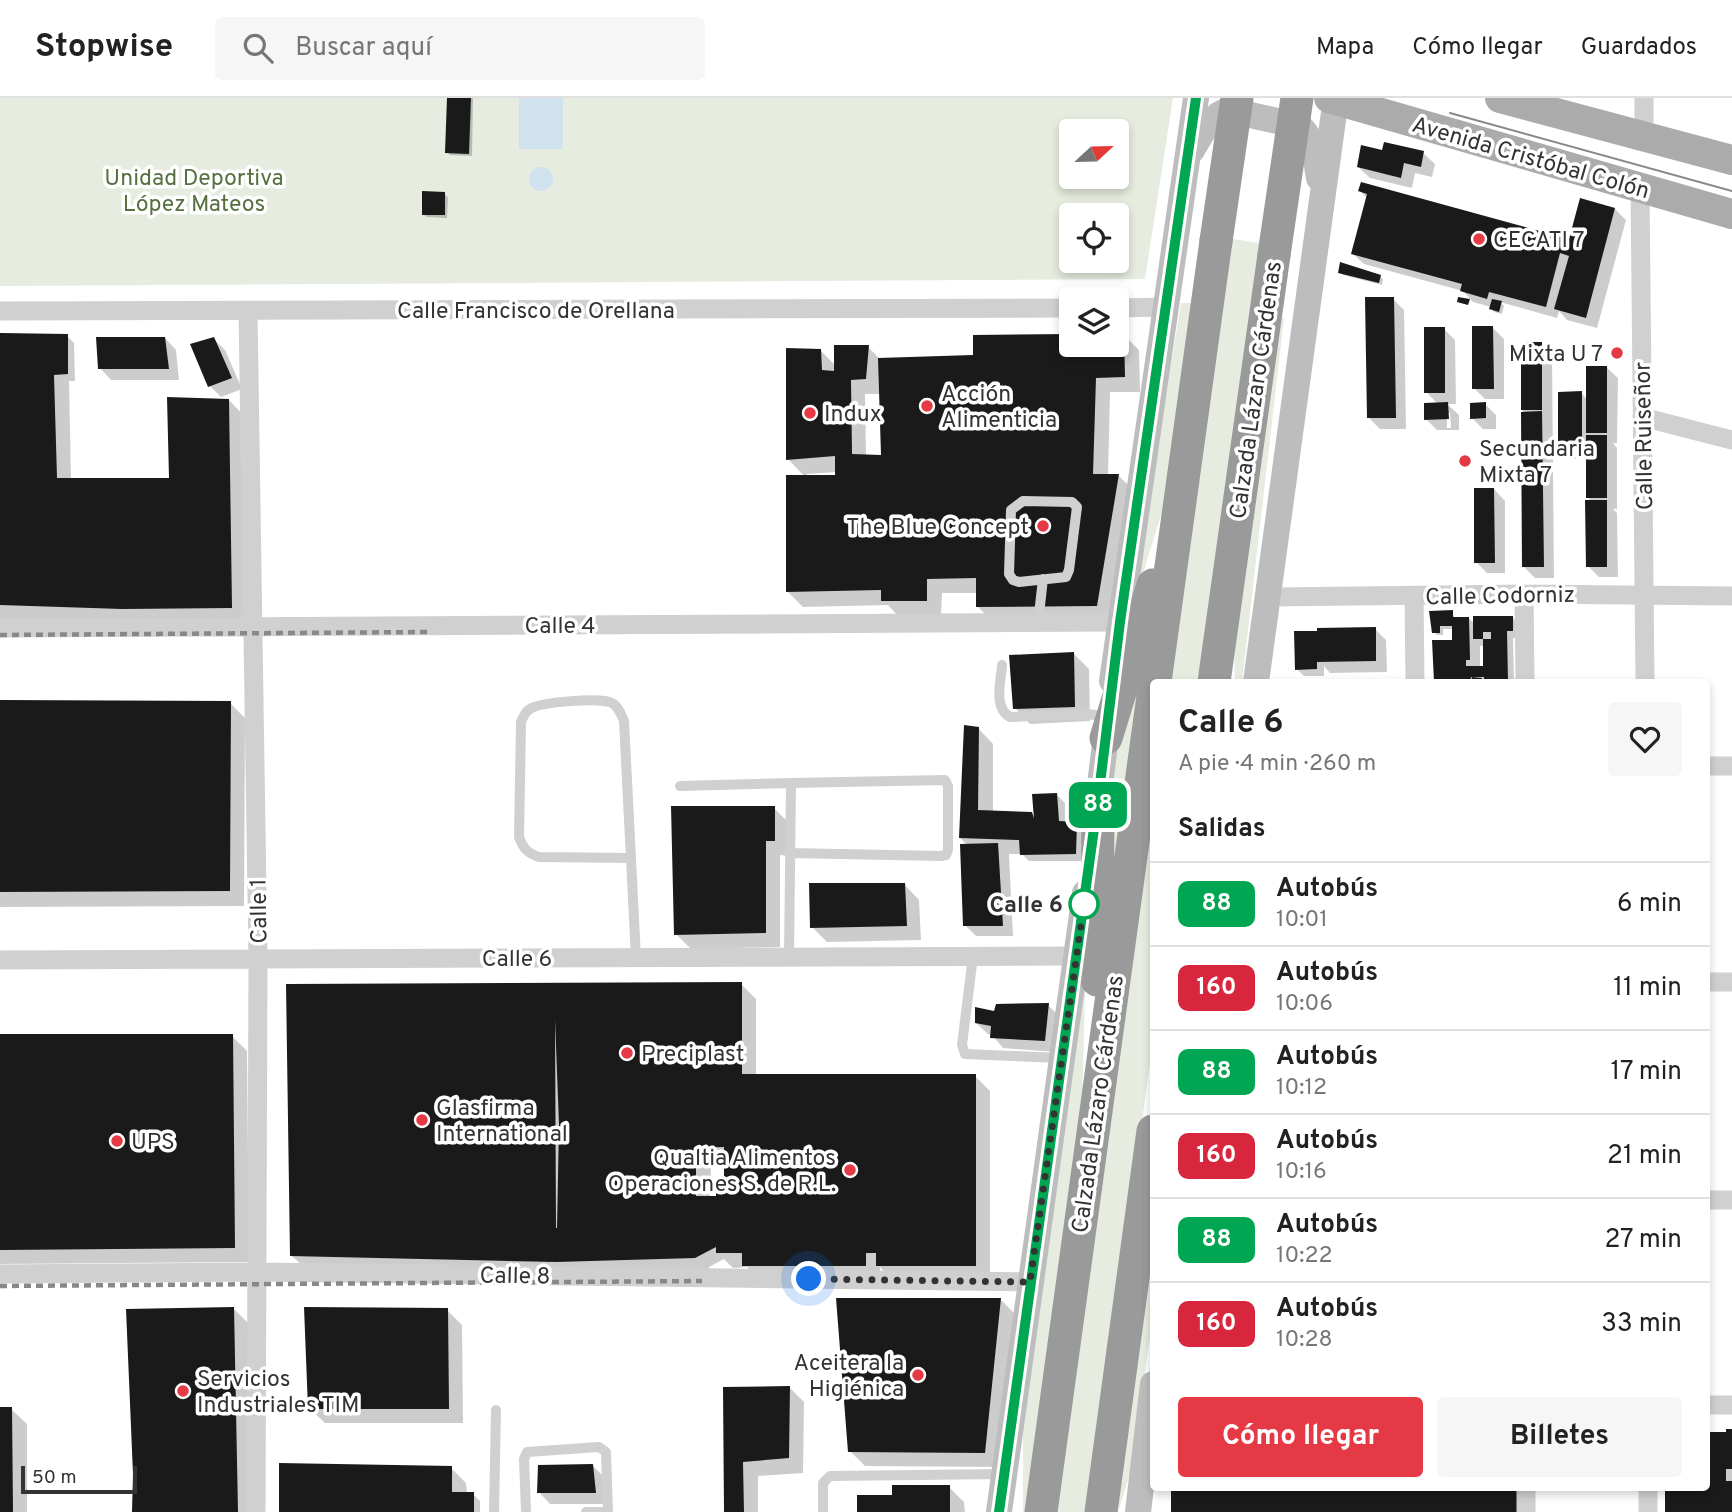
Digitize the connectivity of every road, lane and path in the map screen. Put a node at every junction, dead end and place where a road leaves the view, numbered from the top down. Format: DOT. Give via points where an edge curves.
graph roads {
  1 [pos="1196,98"];
  2 [pos="1237,98"];
  3 [pos="1297,98"];
  4 [pos="1500,98"];
  5 [pos="1644,98"];
  6 [pos="1333,99"];
  7 [pos="1373,105"];
  8 [pos="1644,136"];
  9 [pos="1188,156"];
  10 [pos="1732,159"];
  11 [pos="1640,189"];
  12 [pos="1322,197"];
  13 [pos="1732,214"];
  14 [pos="1166,307"];
  15 [pos="1059,308"];
  16 [pos="1129,308"];
  17 [pos="248,310"];
  18 [pos="0,311"];
  19 [pos="1642,416"];
  20 [pos="1732,440"];
  21 [pos="1182,489"];
  22 [pos="1043,579"];
  23 [pos="1524,594"];
  24 [pos="1645,595"];
  25 [pos="1414,596"];
  26 [pos="1732,596"];
  27 [pos="1268,597"];
  28 [pos="1225,606"];
  29 [pos="1120,622"];
  30 [pos="1038,623"];
  31 [pos="254,626"];
  32 [pos="0,628"];
  33 [pos="1002,664"];
  34 [pos="1155,679"];
  35 [pos="1214,679"];
  36 [pos="1227,679"];
  37 [pos="1256,679"];
  38 [pos="1415,679"];
  39 [pos="1525,679"];
  40 [pos="1645,679"];
  41 [pos="1150,718"];
  42 [pos="1107,727"];
  43 [pos="1710,766"];
  44 [pos="1732,766"];
  45 [pos="791,783"];
  46 [pos="680,786"];
  47 [pos="1098,800"];
  48 [pos="789,853"];
  49 [pos="631,858"];
  50 [pos="973,956"];
  51 [pos="1077,956"];
  52 [pos="789,957"];
  53 [pos="636,958"];
  54 [pos="0,960"];
  55 [pos="258,960"];
  56 [pos="1710,982"];
  57 [pos="1732,982"];
  58 [pos="1062,1058"];
  59 [pos="1097,1105"];
  60 [pos="1150,1162"];
  61 [pos="1710,1200"];
  62 [pos="1732,1200"];
  63 [pos="257,1272"];
  64 [pos="0,1274"];
  65 [pos="1030,1282"];
  66 [pos="1018,1362"];
  67 [pos="1710,1405"];
  68 [pos="1732,1405"];
  69 [pos="496,1410"];
  70 [pos="1150,1410"];
  71 [pos="1004,1474"];
  72 [pos="1526,1491"];
  73 [pos="1648,1491"];
  74 [pos="256,1512"];
  75 [pos="494,1512"];
  76 [pos="526,1512"];
  77 [pos="586,1512"];
  78 [pos="608,1512"];
  79 [pos="823,1512"];
  80 [pos="999,1512"];
  81 [pos="1015,1512"];
  82 [pos="1041,1512"];
  83 [pos="1101,1512"];
  84 [pos="1138,1512"];
  85 [pos="1526,1512"];
  86 [pos="1648,1512"];
  1 -- 9 [label="main road, Calzada Lázaro Cárdenas"];
  2 -- 21 [label="highway, bridge"];
  3 -- 28 [label="highway, Calzada Lázaro Cárdenas, bridge"];
  4 -- 8 [label="main road"];
  5 -- 8 [label="street"];
  6 -- 7 [label="main road, Avenida Cristóbal Colón"];
  6 -- 12 [label="main road, Calzada Lázaro Cárdenas"];
  7 -- 11 [label="main road, Avenida Cristóbal Colón"];
  8 -- 10 [label="main road"];
  9 -- 12 [label="main road" via="1222,111 1299,127 1312,146"];
  9 -- 14 [label="main road, Calzada Lázaro Cárdenas"];
  11 -- 13 [label="main road, Avenida Cristóbal Colón"];
  11 -- 19 [label="street, Calle Ruiseñor"];
  12 -- 27 [label="main road, Calzada Lázaro Cárdenas"];
  14 -- 16 [label="street"];
  14 -- 29 [label="main road, Calzada Lázaro Cárdenas"];
  15 -- 17 [label="street, Calle Francisco de Orellana"];
  17 -- 18 [label="street, Calle Francisco de Orellana"];
  17 -- 31 [label="street, Calle 1"];
  19 -- 20 [label="street"];
  19 -- 24 [label="street, Calle Ruiseñor"];
  21 -- 34 [label="highway"];
  21 -- 42 [label="highway"];
  22 -- 22 [label="lane" via="1066,577 1069,570 1077,507 1072,502 1023,501 1011,510 1009,574 1019,582"];
  22 -- 30 [label="lane"];
  23 -- 24 [label="street, Calle Codorniz"];
  23 -- 25 [label="street, Calle Codorniz"];
  23 -- 39 [label="street"];
  24 -- 26 [label="street, Calle Codorniz"];
  24 -- 40 [label="street, Calle Ruiseñor"];
  25 -- 27 [label="street, Calle Codorniz"];
  25 -- 38 [label="street"];
  27 -- 37 [label="main road, Calzada Lázaro Cárdenas"];
  28 -- 35 [label="highway, Calzada Lázaro Cárdenas"];
  28 -- 36 [label="highway"];
  29 -- 30 [label="street, Calle 4"];
  29 -- 42 [label="main road, Calzada Lázaro Cárdenas"];
  30 -- 31 [label="street, Calle 4"];
  31 -- 32 [label="street, Calle 4"];
  31 -- 55 [label="street, Calle 1"];
  33 -- 42 [label="lane" via="1000,707 1006,715 1085,714"];
  41 -- 59 [label="highway, Calzada Lázaro Cárdenas"];
  42 -- 47 [label="main road, Calzada Lázaro Cárdenas"];
  43 -- 44 [label="street"];
  45 -- 46 [label="lane"];
  45 -- 48 [label="lane"];
  45 -- 48 [label="lane" via="943,779 948,783 948,850 941,856"];
  47 -- 51 [label="main road, Calzada Lázaro Cárdenas"];
  47 -- 59 [label="highway"];
  48 -- 52 [label="lane"];
  49 -- 49 [label="lane" via="624,721 618,709 600,700 528,709 520,722 522,846 539,857"];
  49 -- 53 [label="lane"];
  50 -- 51 [label="street, Calle 6"];
  50 -- 52 [label="street, Calle 6"];
  50 -- 58 [label="lane" via="961,1045 965,1054"];
  51 -- 58 [label="main road, Calzada Lázaro Cárdenas"];
  52 -- 53 [label="street, Calle 6"];
  53 -- 55 [label="street, Calle 6"];
  54 -- 55 [label="street, Calle 6"];
  55 -- 63 [label="street, Calle 1"];
  56 -- 57 [label="street"];
  58 -- 65 [label="main road, Calzada Lázaro Cárdenas"];
  59 -- 82 [label="highway, Calzada Lázaro Cárdenas"];
  60 -- 83 [label="highway"];
  61 -- 62 [label="street"];
  63 -- 64 [label="street, Calle 8"];
  63 -- 65 [label="street, Calle 8"];
  63 -- 74 [label="street, Calle 1"];
  65 -- 66 [label="main road, Calzada Lázaro Cárdenas"];
  66 -- 71 [label="main road, Calzada Lázaro Cárdenas"];
  66 -- 81 [label="main road"];
  67 -- 68 [label="street"];
  69 -- 75 [label="lane"];
  70 -- 84 [label="main road"];
  71 -- 79 [label="lane" via="830,1476 823,1483"];
  71 -- 80 [label="main road, Calzada Lázaro Cárdenas"];
  72 -- 85 [label="street"];
  73 -- 86 [label="street"];
  76 -- 78 [label="lane" via="527,1452 598,1447 606,1452"];
  77 -- 78 [label="lane"];
}
